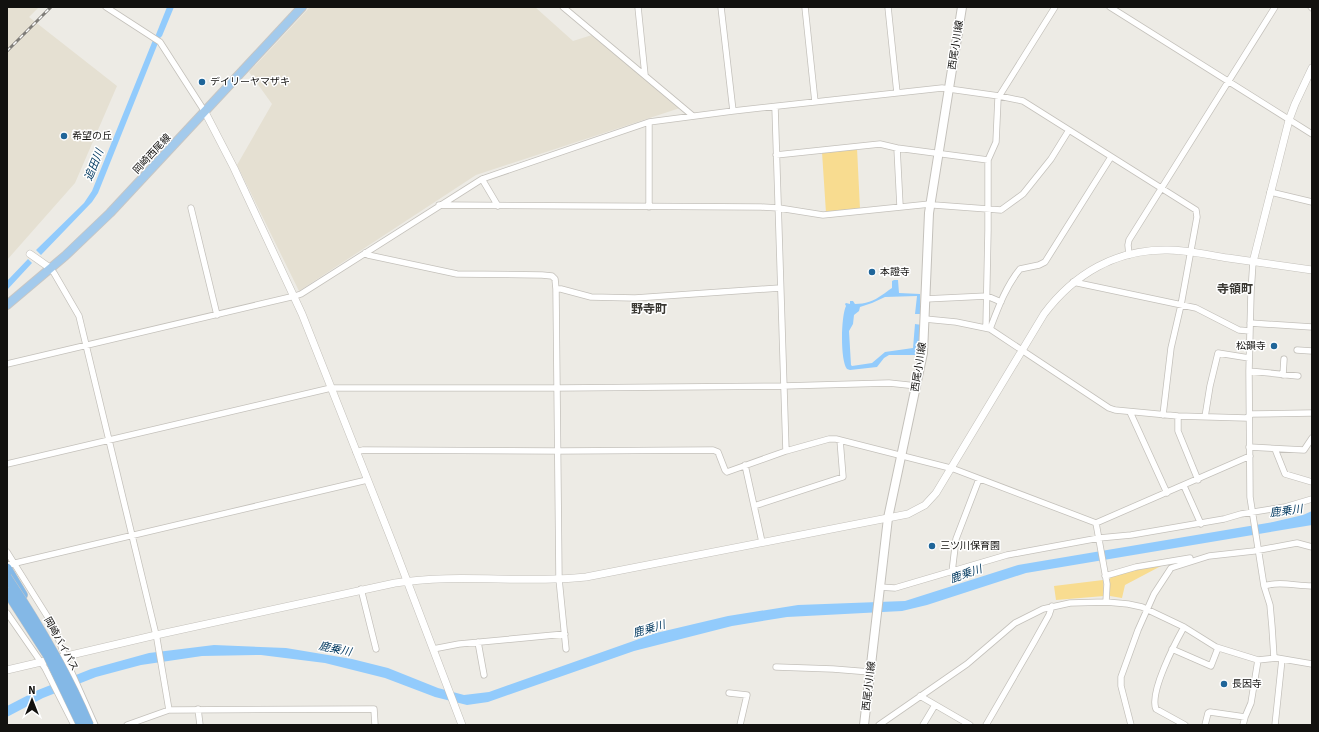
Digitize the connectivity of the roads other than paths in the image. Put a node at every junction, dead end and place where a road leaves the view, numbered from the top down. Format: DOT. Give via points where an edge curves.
graph roads {
  1 [pos="106,7"];
  2 [pos="301,7"];
  3 [pos="563,7"];
  4 [pos="638,7"];
  5 [pos="721,7"];
  6 [pos="804,7"];
  7 [pos="888,7"];
  8 [pos="962,7"];
  9 [pos="1055,7"];
  10 [pos="1110,7"];
  11 [pos="1275,7"];
  12 [pos="1312,68"];
  13 [pos="645,75"];
  14 [pos="1228,82"];
  15 [pos="949,88"];
  16 [pos="897,93"];
  17 [pos="1000,96"];
  18 [pos="815,102"];
  19 [pos="775,107"];
  20 [pos="733,111"];
  21 [pos="204,112"];
  22 [pos="693,116"];
  23 [pos="1289,120"];
  24 [pos="648,122"];
  25 [pos="1068,130"];
  26 [pos="1312,134"];
  27 [pos="897,148"];
  28 [pos="938,153"];
  29 [pos="776,155"];
  30 [pos="1110,157"];
  31 [pos="988,160"];
  32 [pos="482,179"];
  33 [pos="1161,189"];
  34 [pos="1270,192"];
  35 [pos="1312,202"];
  36 [pos="930,204"];
  37 [pos="439,205"];
  38 [pos="498,206"];
  39 [pos="900,206"];
  40 [pos="649,207"];
  41 [pos="191,208"];
  42 [pos="779,208"];
  43 [pos="988,210"];
  44 [pos="1191,252"];
  45 [pos="364,253"];
  46 [pos="30,254"];
  47 [pos="1129,255"];
  48 [pos="1253,262"];
  49 [pos="50,268"];
  50 [pos="1312,270"];
  51 [pos="1073,282"];
  52 [pos="780,288"];
  53 [pos="556,289"];
  54 [pos="295,296"];
  55 [pos="987,296"];
  56 [pos="925,299"];
  57 [pos="1001,302"];
  58 [pos="7,305"];
  59 [pos="1181,305"];
  60 [pos="217,314"];
  61 [pos="925,319"];
  62 [pos="1250,323"];
  63 [pos="1312,327"];
  64 [pos="988,328"];
  65 [pos="1250,331"];
  66 [pos="87,345"];
  67 [pos="1022,350"];
  68 [pos="1297,350"];
  69 [pos="1312,351"];
  70 [pos="1249,358"];
  71 [pos="1284,359"];
  72 [pos="7,364"];
  73 [pos="1249,371"];
  74 [pos="1283,374"];
  75 [pos="1298,376"];
  76 [pos="783,386"];
  77 [pos="917,386"];
  78 [pos="331,388"];
  79 [pos="557,388"];
  80 [pos="1130,412"];
  81 [pos="1312,413"];
  82 [pos="1163,415"];
  83 [pos="1178,416"];
  84 [pos="1249,416"];
  85 [pos="1205,417"];
  86 [pos="1312,438"];
  87 [pos="110,440"];
  88 [pos="840,440"];
  89 [pos="1249,447"];
  90 [pos="1275,449"];
  91 [pos="558,451"];
  92 [pos="786,451"];
  93 [pos="356,452"];
  94 [pos="901,456"];
  95 [pos="1250,456"];
  96 [pos="7,464"];
  97 [pos="745,465"];
  98 [pos="950,468"];
  99 [pos="979,479"];
  100 [pos="367,480"];
  101 [pos="1198,480"];
  102 [pos="1312,482"];
  103 [pos="1184,486"];
  104 [pos="1167,493"];
  105 [pos="1312,499"];
  106 [pos="754,506"];
  107 [pos="1252,514"];
  108 [pos="888,518"];
  109 [pos="1096,523"];
  110 [pos="1201,524"];
  111 [pos="132,536"];
  112 [pos="1099,540"];
  113 [pos="762,542"];
  114 [pos="1312,547"];
  115 [pos="1258,548"];
  116 [pos="7,552"];
  117 [pos="1209,556"];
  118 [pos="15,563"];
  119 [pos="7,565"];
  120 [pos="7,568"];
  121 [pos="952,572"];
  122 [pos="1104,573"];
  123 [pos="7,577"];
  124 [pos="559,579"];
  125 [pos="407,581"];
  126 [pos="1264,586"];
  127 [pos="1312,586"];
  128 [pos="361,589"];
  129 [pos="879,589"];
  130 [pos="7,592"];
  131 [pos="7,600"];
  132 [pos="1106,602"];
  133 [pos="1052,606"];
  134 [pos="1148,609"];
  135 [pos="7,613"];
  136 [pos="27,622"];
  137 [pos="39,625"];
  138 [pos="1184,628"];
  139 [pos="565,634"];
  140 [pos="156,638"];
  141 [pos="478,642"];
  142 [pos="1218,648"];
  143 [pos="376,649"];
  144 [pos="433,649"];
  145 [pos="566,649"];
  146 [pos="1172,649"];
  147 [pos="1274,658"];
  148 [pos="66,659"];
  149 [pos="1282,659"];
  150 [pos="1258,660"];
  151 [pos="41,662"];
  152 [pos="1312,664"];
  153 [pos="776,667"];
  154 [pos="7,670"];
  155 [pos="870,672"];
  156 [pos="484,675"];
  157 [pos="729,693"];
  158 [pos="920,696"];
  159 [pos="935,705"];
  160 [pos="198,709"];
  161 [pos="169,710"];
  162 [pos="1244,717"];
  163 [pos="74,725"];
  164 [pos="81,725"];
  165 [pos="89,725"];
  166 [pos="95,725"];
  167 [pos="127,725"];
  168 [pos="200,725"];
  169 [pos="375,725"];
  170 [pos="462,725"];
  171 [pos="740,725"];
  172 [pos="864,725"];
  173 [pos="879,725"];
  174 [pos="923,725"];
  175 [pos="970,725"];
  176 [pos="986,725"];
  177 [pos="1131,725"];
  178 [pos="1185,725"];
  179 [pos="1205,725"];
  180 [pos="1243,725"];
  181 [pos="1275,725"];
  1 -- 21 [label="street" via="160,42"];
  2 -- 21 [label="main road, 岡崎西尾線"];
  3 -- 13 [label="street"];
  4 -- 13 [label="street"];
  5 -- 20 [label="street"];
  6 -- 18 [label="street"];
  7 -- 16 [label="street"];
  8 -- 15 [label="main road, 西尾小川線"];
  9 -- 17 [label="street"];
  10 -- 14 [label="street"];
  11 -- 14 [label="street"];
  12 -- 23 [label="street"];
  13 -- 22 [label="street"];
  14 -- 23 [label="street"];
  14 -- 33 [label="street"];
  15 -- 16 [label="street"];
  15 -- 17 [label="street"];
  15 -- 28 [label="main road, 西尾小川線"];
  16 -- 18 [label="street"];
  17 -- 25 [label="street" via="1023,101"];
  17 -- 31 [label="street" via="996,142"];
  18 -- 19 [label="street"];
  19 -- 20 [label="street"];
  19 -- 29 [label="street"];
  20 -- 22 [label="street"];
  21 -- 49 [label="main road, 岡崎西尾線" via="110,213"];
  21 -- 54 [label="street" via="234,168"];
  22 -- 24 [label="street"];
  23 -- 26 [label="street"];
  23 -- 34 [label="street"];
  24 -- 32 [label="street"];
  24 -- 40 [label="street"];
  25 -- 30 [label="street"];
  25 -- 43 [label="street" via="1051,159 1023,194 1000,210"];
  27 -- 28 [label="street"];
  27 -- 29 [label="street" via="880,144"];
  27 -- 39 [label="street"];
  28 -- 31 [label="street"];
  28 -- 36 [label="main road, 西尾小川線"];
  29 -- 42 [label="street"];
  30 -- 33 [label="street"];
  30 -- 57 [label="street" via="1044,262 1020,269"];
  31 -- 43 [label="street"];
  32 -- 37 [label="street"];
  32 -- 38 [label="street"];
  33 -- 44 [label="street" via="1196,210"];
  33 -- 47 [label="street" via="1129,240"];
  34 -- 35 [label="street"];
  34 -- 48 [label="street"];
  36 -- 39 [label="street"];
  36 -- 43 [label="street"];
  36 -- 56 [label="main road, 西尾小川線"];
  37 -- 38 [label="street"];
  37 -- 45 [label="street"];
  38 -- 40 [label="street"];
  39 -- 42 [label="street" via="823,215"];
  40 -- 42 [label="street"];
  41 -- 60 [label="street"];
  42 -- 52 [label="street"];
  43 -- 55 [label="street"];
  44 -- 47 [label="street" via="1161,250"];
  44 -- 48 [label="street"];
  44 -- 59 [label="street"];
  45 -- 53 [label="street" via="457,274 552,276"];
  45 -- 54 [label="street"];
  46 -- 49 [label="street"];
  47 -- 51 [label="street" via="1094,268"];
  48 -- 50 [label="street"];
  48 -- 62 [label="street"];
  49 -- 58 [label="main road, 岡崎西尾線"];
  49 -- 66 [label="street" via="79,316"];
  51 -- 59 [label="street"];
  51 -- 67 [label="street" via="1044,314"];
  52 -- 53 [label="street" via="635,298 591,297"];
  52 -- 76 [label="street"];
  53 -- 79 [label="street"];
  54 -- 60 [label="street"];
  54 -- 78 [label="street"];
  55 -- 56 [label="street"];
  55 -- 57 [label="street"];
  55 -- 64 [label="street"];
  56 -- 61 [label="main road, 西尾小川線"];
  57 -- 64 [label="street"];
  59 -- 65 [label="street" via="1196,308 1239,330"];
  59 -- 82 [label="street" via="1171,348"];
  60 -- 66 [label="street"];
  61 -- 64 [label="street"];
  61 -- 77 [label="main road, 西尾小川線" via="923,353"];
  62 -- 63 [label="street"];
  62 -- 65 [label="street"];
  64 -- 67 [label="street"];
  65 -- 70 [label="street"];
  66 -- 72 [label="street"];
  66 -- 87 [label="street"];
  67 -- 80 [label="street" via="1109,408"];
  67 -- 98 [label="street"];
  68 -- 69 [label="street"];
  70 -- 73 [label="street"];
  70 -- 85 [label="street" via="1218,353"];
  71 -- 74 [label="street"];
  73 -- 74 [label="street"];
  73 -- 84 [label="street"];
  74 -- 75 [label="street"];
  76 -- 77 [label="street" via="889,383"];
  76 -- 79 [label="street"];
  76 -- 92 [label="street"];
  77 -- 94 [label="main road, 西尾小川線"];
  78 -- 79 [label="street"];
  78 -- 87 [label="street"];
  78 -- 93 [label="street"];
  79 -- 91 [label="street"];
  80 -- 82 [label="street"];
  80 -- 104 [label="street"];
  81 -- 84 [label="street"];
  82 -- 83 [label="street"];
  83 -- 85 [label="street"];
  83 -- 101 [label="street" via="1178,431"];
  84 -- 85 [label="street"];
  84 -- 89 [label="street"];
  86 -- 90 [label="street" via="1304,450"];
  87 -- 96 [label="street"];
  87 -- 111 [label="street"];
  88 -- 92 [label="street" via="829,439"];
  88 -- 94 [label="street"];
  88 -- 106 [label="street" via="843,477"];
  89 -- 90 [label="street"];
  89 -- 95 [label="street"];
  90 -- 102 [label="street" via="1286,474"];
  91 -- 93 [label="street"];
  91 -- 97 [label="street" via="713,450 718,452 726,471"];
  91 -- 124 [label="street"];
  92 -- 97 [label="street"];
  93 -- 100 [label="street"];
  94 -- 98 [label="street"];
  94 -- 108 [label="main road, 西尾小川線"];
  95 -- 101 [label="street"];
  95 -- 107 [label="street"];
  97 -- 106 [label="street"];
  98 -- 99 [label="street"];
  98 -- 108 [label="street" via="939,488 925,505 908,514"];
  99 -- 109 [label="street"];
  99 -- 121 [label="street" via="956,539"];
  100 -- 111 [label="street"];
  100 -- 125 [label="street"];
  101 -- 103 [label="street"];
  103 -- 104 [label="street"];
  103 -- 110 [label="street"];
  104 -- 109 [label="street"];
  105 -- 107 [label="street"];
  106 -- 113 [label="street"];
  107 -- 110 [label="street"];
  107 -- 115 [label="street"];
  108 -- 113 [label="street"];
  108 -- 129 [label="main road, 西尾小川線"];
  109 -- 112 [label="street"];
  110 -- 112 [label="street"];
  111 -- 118 [label="street"];
  111 -- 140 [label="street"];
  112 -- 121 [label="street" via="1007,555"];
  112 -- 122 [label="street"];
  113 -- 124 [label="street" via="601,575"];
  114 -- 115 [label="street" via="1297,543"];
  115 -- 117 [label="street"];
  115 -- 126 [label="street"];
  116 -- 118 [label="street"];
  117 -- 122 [label="street"];
  117 -- 134 [label="street" via="1172,566 1159,584"];
  118 -- 119 [label="street"];
  118 -- 148 [label="street" via="54,627"];
  120 -- 137 [label="highway, bridge"];
  121 -- 129 [label="street" via="895,588"];
  122 -- 132 [label="street"];
  123 -- 137 [label="highway, 岡崎バイパス, bridge"];
  124 -- 125 [label="street" via="459,578"];
  124 -- 139 [label="street"];
  125 -- 128 [label="street"];
  125 -- 144 [label="street"];
  126 -- 127 [label="street"];
  126 -- 147 [label="street" via="1270,606"];
  128 -- 140 [label="street"];
  128 -- 143 [label="street"];
  129 -- 155 [label="main road, 西尾小川線"];
  130 -- 136 [label="highway, 岡崎バイパス, bridge"];
  131 -- 136 [label="highway, bridge"];
  132 -- 133 [label="street"];
  132 -- 134 [label="street"];
  133 -- 158 [label="street" via="1015,624 967,664"];
  133 -- 176 [label="street"];
  134 -- 138 [label="street"];
  134 -- 177 [label="street" via="1120,681"];
  135 -- 151 [label="street"];
  136 -- 164 [label="highway, 岡崎バイパス, bridge" via="48,656"];
  137 -- 165 [label="highway, 岡崎バイパス, bridge"];
  138 -- 142 [label="street"];
  138 -- 146 [label="street"];
  139 -- 141 [label="street"];
  139 -- 145 [label="street"];
  140 -- 148 [label="street"];
  140 -- 161 [label="street"];
  141 -- 144 [label="street"];
  141 -- 156 [label="street"];
  142 -- 146 [label="street" via="1211,666"];
  142 -- 150 [label="street"];
  144 -- 170 [label="street"];
  146 -- 178 [label="street" via="1158,686 1155,708"];
  147 -- 149 [label="street"];
  147 -- 150 [label="street"];
  148 -- 151 [label="street"];
  148 -- 166 [label="street"];
  149 -- 152 [label="street"];
  149 -- 181 [label="street"];
  150 -- 162 [label="street" via="1251,703"];
  151 -- 154 [label="street"];
  151 -- 163 [label="street"];
  153 -- 155 [label="street"];
  155 -- 172 [label="main road, 西尾小川線"];
  157 -- 171 [label="street" via="747,695"];
  158 -- 159 [label="street"];
  158 -- 173 [label="street"];
  159 -- 174 [label="street"];
  159 -- 175 [label="street"];
  160 -- 161 [label="street"];
  160 -- 168 [label="street"];
  160 -- 169 [label="street" via="374,709"];
  161 -- 167 [label="street"];
  162 -- 179 [label="street" via="1210,712"];
  162 -- 180 [label="street"];
}
